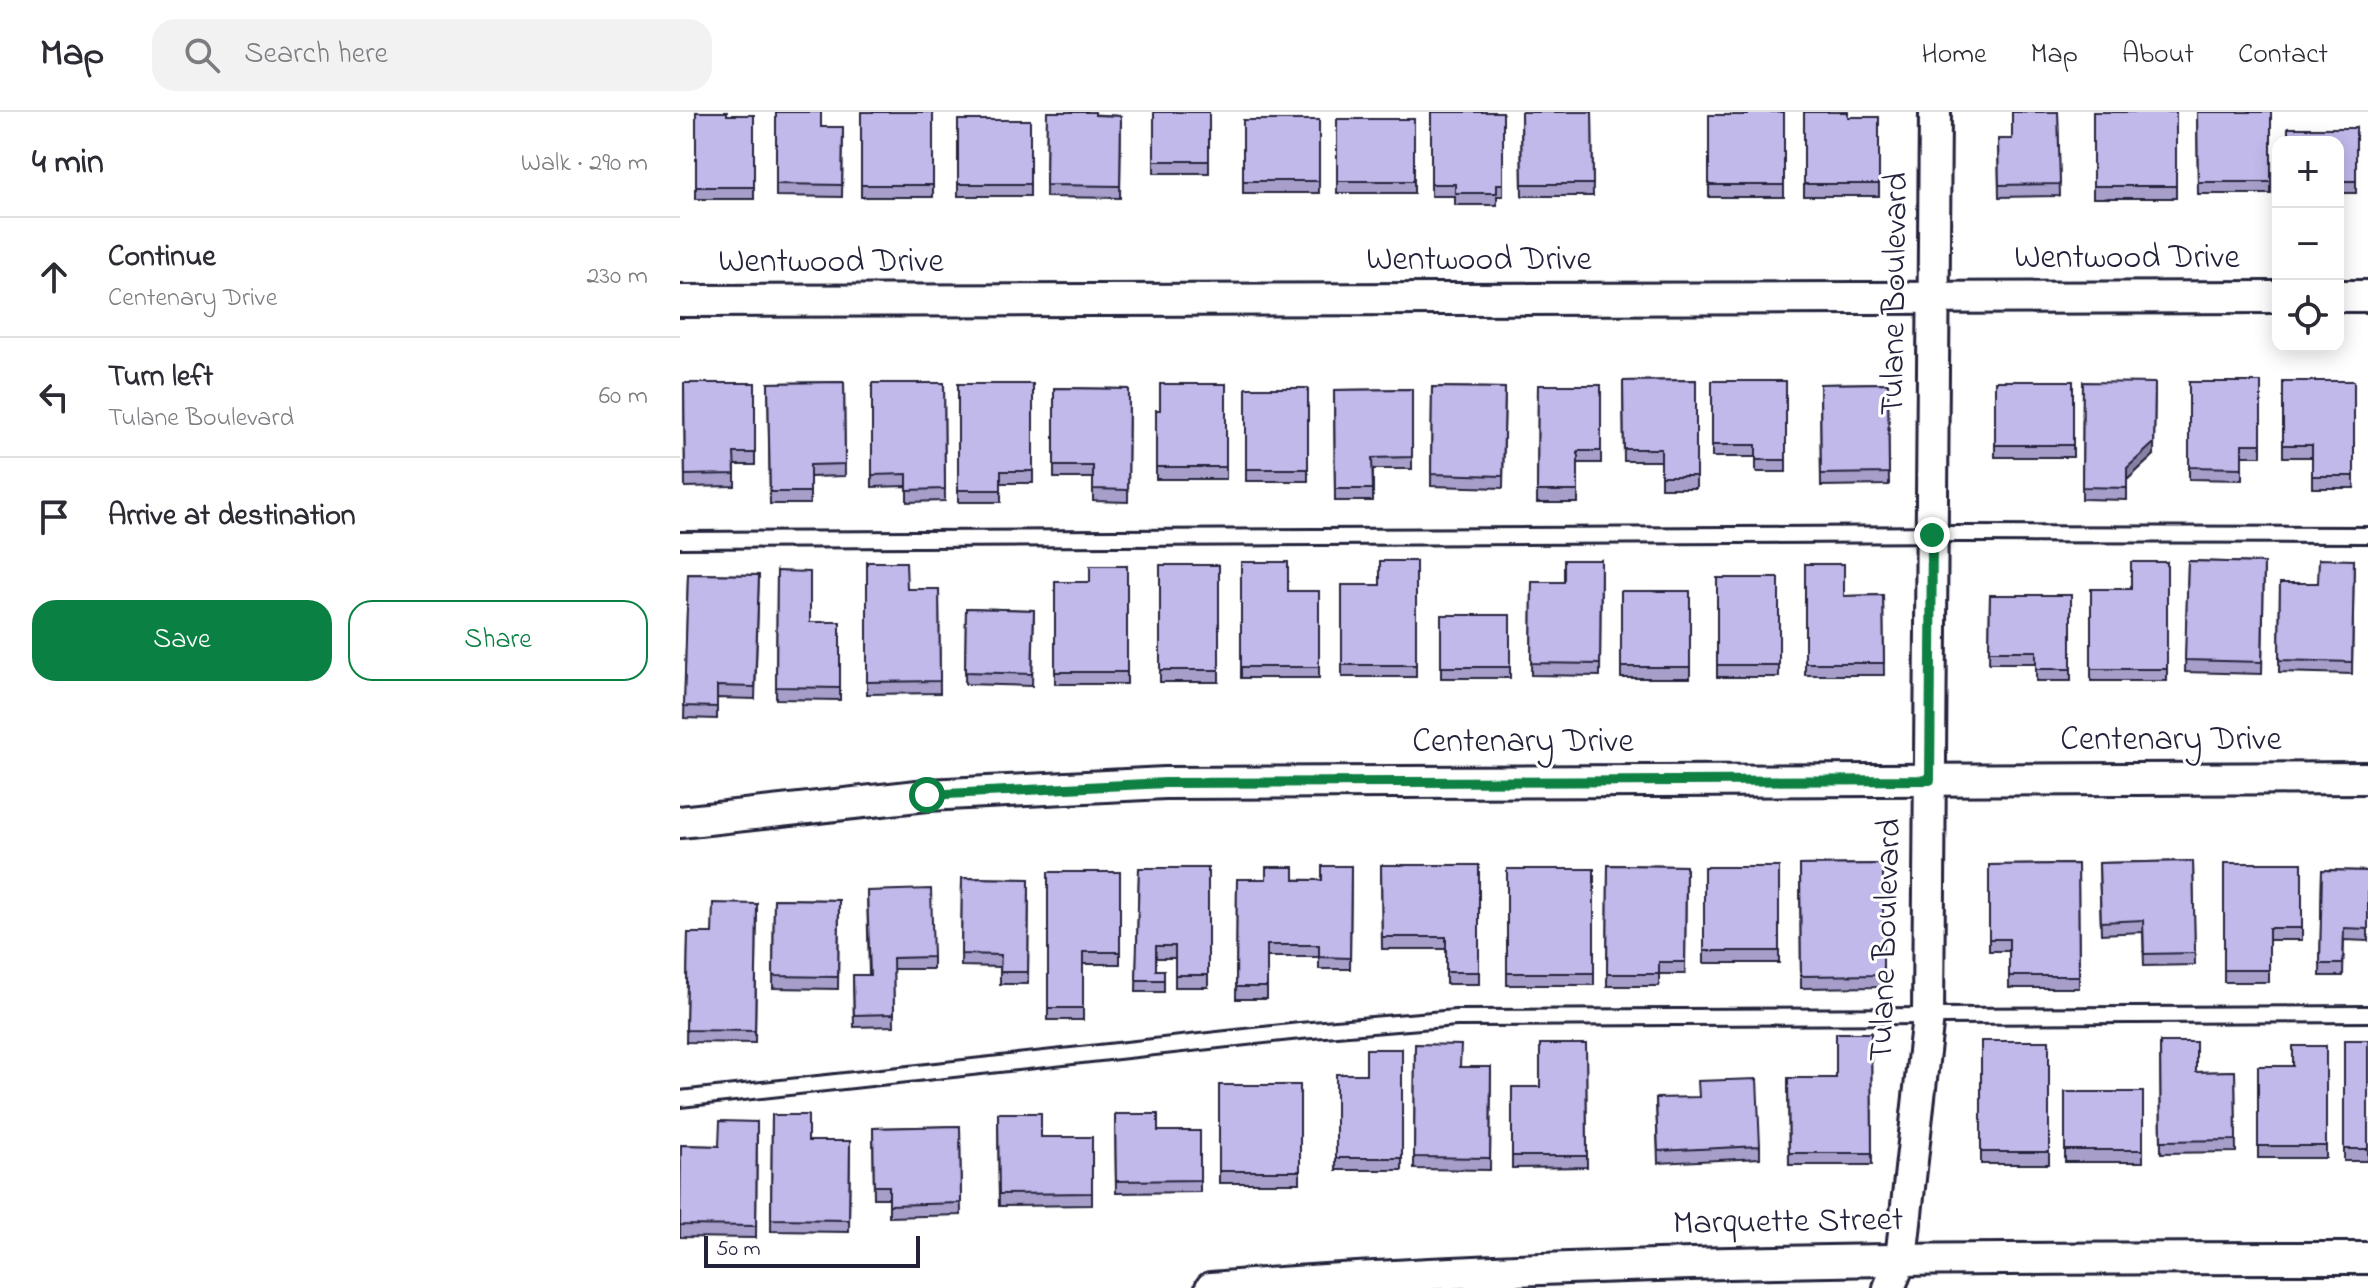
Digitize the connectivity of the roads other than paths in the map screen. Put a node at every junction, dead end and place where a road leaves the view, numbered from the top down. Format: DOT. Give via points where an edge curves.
graph roads {
  1 [pos="1935,112"];
  2 [pos="2344,296"];
  3 [pos="2368,296"];
  4 [pos="2272,297"];
  5 [pos="1933,298"];
  6 [pos="680,301"];
  7 [pos="1932,535"];
  8 [pos="2368,535"];
  9 [pos="680,540"];
  10 [pos="2368,778"];
  11 [pos="1930,780"];
  12 [pos="680,822"];
  13 [pos="2368,1014"];
  14 [pos="1928,1016"];
  15 [pos="680,1099"];
  16 [pos="2368,1258"];
  17 [pos="1901,1259"];
  18 [pos="1211,1288"];
  19 [pos="1889,1288"];
  1 -- 5 [label="street, Tulane Boulevard"];
  2 -- 3 [label="street"];
  4 -- 5 [label="street, Wentwood Drive"];
  5 -- 6 [label="street, Wentwood Drive"];
  5 -- 7 [label="street, Tulane Boulevard"];
  7 -- 8 [label="lane"];
  7 -- 9 [label="lane"];
  7 -- 11 [label="street, Tulane Boulevard"];
  10 -- 11 [label="street, Centenary Drive"];
  11 -- 12 [label="street, Centenary Drive" via="1165,783 927,795"];
  11 -- 14 [label="street, Tulane Boulevard"];
  13 -- 14 [label="lane"];
  14 -- 15 [label="lane" via="1456,1018"];
  14 -- 17 [label="street, Tulane Boulevard"];
  16 -- 17 [label="street, Marquette Street"];
  17 -- 18 [label="street, Marquette Street" via="1675,1263"];
  17 -- 19 [label="street, Tulane Boulevard"];
}
